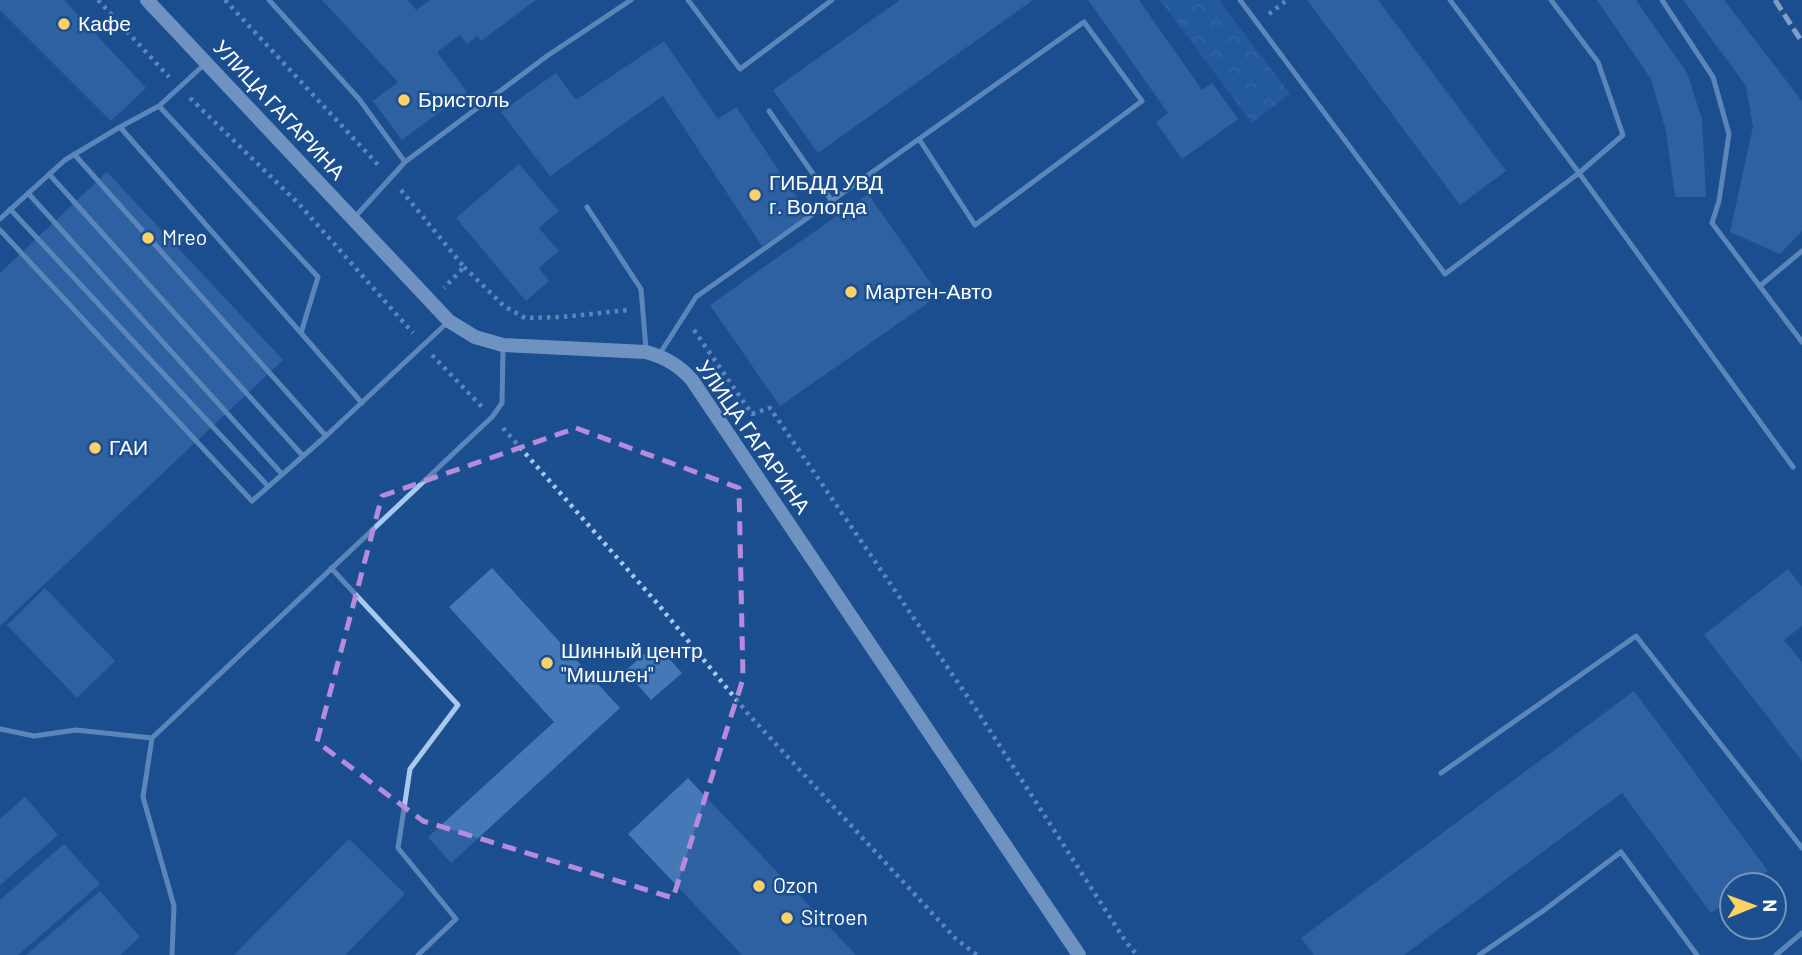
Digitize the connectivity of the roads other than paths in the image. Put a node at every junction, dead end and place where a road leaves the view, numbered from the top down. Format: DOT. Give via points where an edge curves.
graph roads {
  1 [pos="146,0"];
  2 [pos="269,0"];
  3 [pos="631,0"];
  4 [pos="688,0"];
  5 [pos="832,0"];
  6 [pos="1240,0"];
  7 [pos="1450,0"];
  8 [pos="1551,0"];
  9 [pos="1662,0"];
  10 [pos="206,63"];
  11 [pos="159,106"];
  12 [pos="769,111"];
  13 [pos="120,127"];
  14 [pos="919,139"];
  15 [pos="74,155"];
  16 [pos="405,162"];
  17 [pos="1579,173"];
  18 [pos="49,174"];
  19 [pos="28,193"];
  20 [pos="832,201"];
  21 [pos="587,207"];
  22 [pos="10,209"];
  23 [pos="0,219"];
  24 [pos="352,219"];
  25 [pos="0,230"];
  26 [pos="1802,251"];
  27 [pos="1760,286"];
  28 [pos="449,321"];
  29 [pos="301,333"];
  30 [pos="1802,342"];
  31 [pos="503,345"];
  32 [pos="652,354"];
  33 [pos="362,402"];
  34 [pos="326,436"];
  35 [pos="303,456"];
  36 [pos="1793,467"];
  37 [pos="282,474"];
  38 [pos="268,486"];
  39 [pos="331,568"];
  40 [pos="0,729"];
  41 [pos="152,738"];
  42 [pos="1441,773"];
  43 [pos="1802,848"];
  44 [pos="1802,933"];
  45 [pos="172,955"];
  46 [pos="418,955"];
  47 [pos="1079,955"];
  48 [pos="1479,955"];
  49 [pos="1697,955"];
  50 [pos="1776,955"];
  1 -- 10 [label="street, УЛИЦА ГАГАРИНА"];
  2 -- 16 [label="lane" via="359,99"];
  3 -- 16 [label="lane" via="547,55"];
  4 -- 5 [label="lane" via="740,69"];
  6 -- 17 [label="lane" via="1445,274"];
  7 -- 17 [label="lane"];
  8 -- 17 [label="lane" via="1598,62 1623,135"];
  9 -- 27 [label="lane" via="1713,77 1729,134 1712,223"];
  10 -- 11 [label="lane"];
  10 -- 24 [label="street, УЛИЦА ГАГАРИНА"];
  11 -- 13 [label="lane"];
  11 -- 29 [label="lane" via="318,277"];
  12 -- 20 [label="lane"];
  13 -- 15 [label="lane"];
  13 -- 29 [label="lane"];
  14 -- 14 [label="lane" via="1084,22 1142,101 975,225"];
  14 -- 20 [label="lane"];
  15 -- 18 [label="lane"];
  15 -- 34 [label="lane"];
  16 -- 24 [label="lane"];
  17 -- 36 [label="lane"];
  18 -- 19 [label="lane"];
  18 -- 35 [label="lane"];
  19 -- 22 [label="lane"];
  19 -- 37 [label="lane"];
  20 -- 32 [label="lane" via="696,298"];
  21 -- 32 [label="lane" via="640,289"];
  22 -- 23 [label="lane"];
  22 -- 38 [label="lane"];
  24 -- 28 [label="street, УЛИЦА ГАГАРИНА"];
  25 -- 38 [label="lane" via="253,501"];
  26 -- 27 [label="lane"];
  27 -- 30 [label="lane"];
  28 -- 31 [label="street, УЛИЦА ГАГАРИНА" via="475,337"];
  28 -- 33 [label="lane"];
  29 -- 33 [label="lane"];
  31 -- 32 [label="street, УЛИЦА ГАГАРИНА"];
  31 -- 39 [label="lane" via="502,403 492,416"];
  32 -- 47 [label="street, УЛИЦА ГАГАРИНА" via="682,369 692,380"];
  33 -- 34 [label="lane"];
  34 -- 35 [label="lane"];
  35 -- 37 [label="lane"];
  37 -- 38 [label="lane"];
  39 -- 41 [label="lane"];
  39 -- 46 [label="lane" via="458,705 410,769 398,848 456,919"];
  40 -- 41 [label="lane" via="34,737 76,730"];
  41 -- 45 [label="lane" via="143,797 174,906"];
  42 -- 43 [label="lane" via="1636,636"];
  44 -- 50 [label="lane"];
  48 -- 49 [label="lane" via="1621,852"];
}
